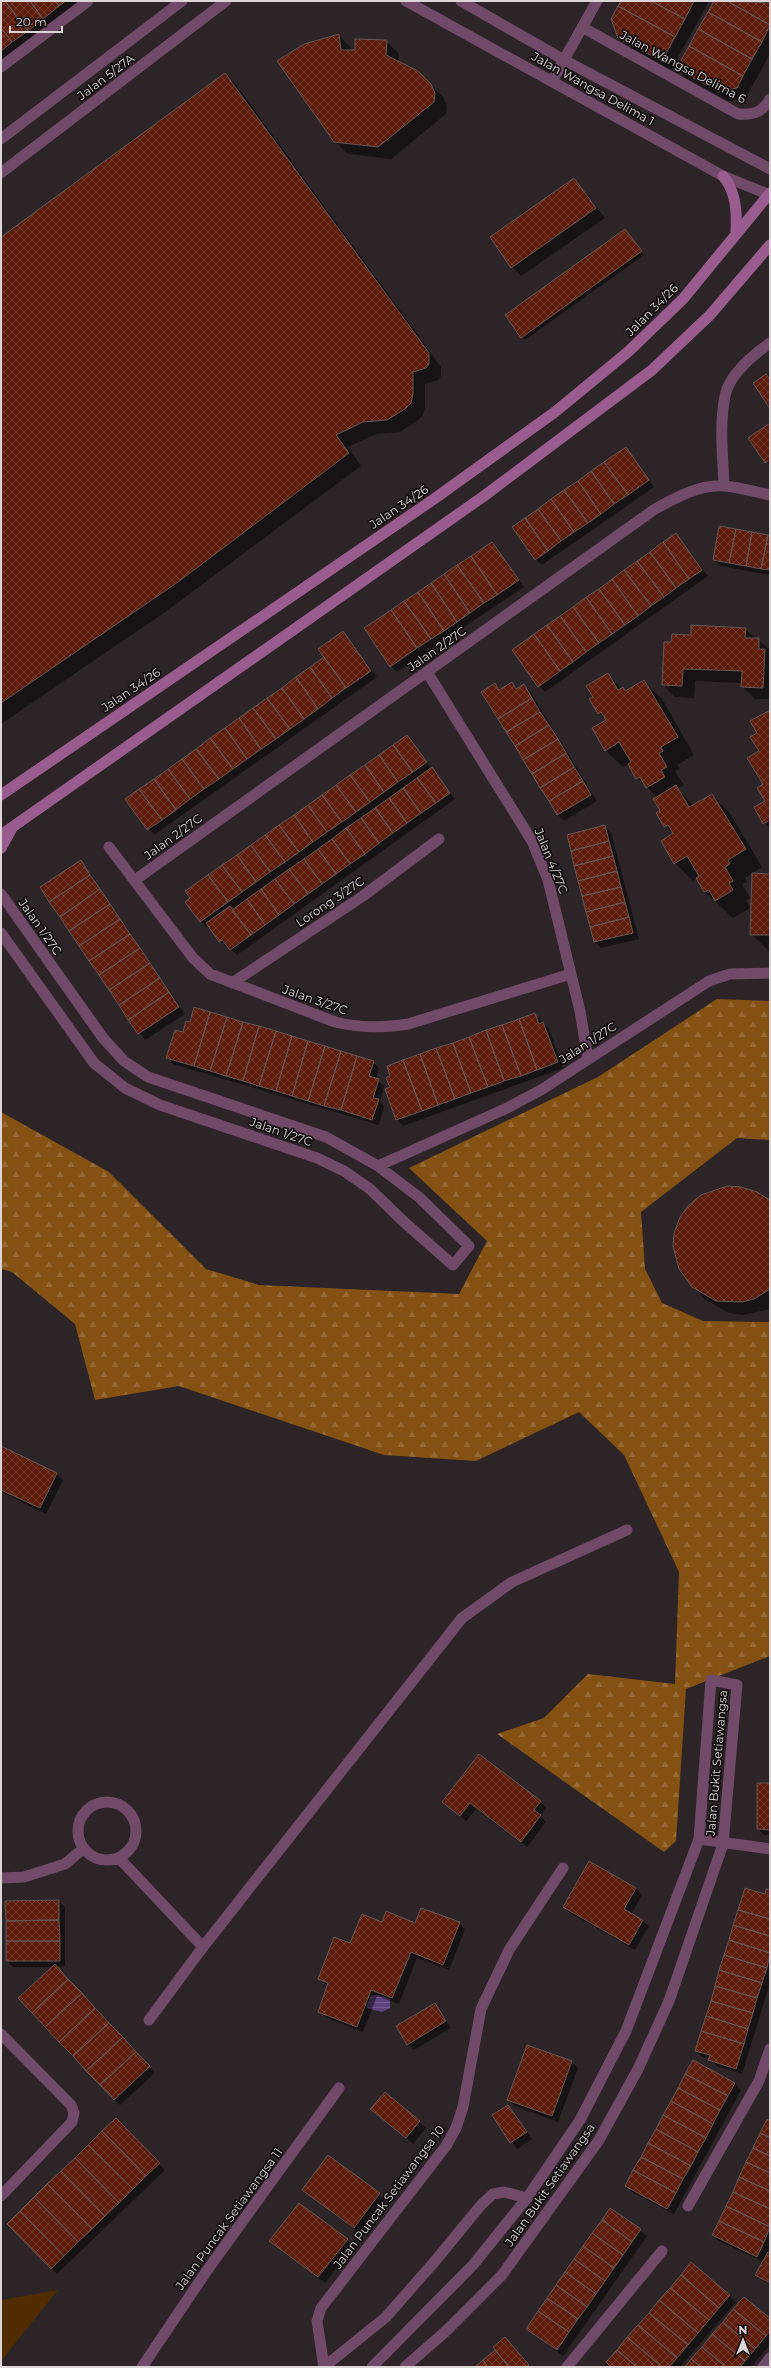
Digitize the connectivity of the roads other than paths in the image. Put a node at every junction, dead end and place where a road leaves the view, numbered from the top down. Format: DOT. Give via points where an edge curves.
graph roads {
  1 [pos="88,1"];
  2 [pos="182,1"];
  3 [pos="226,1"];
  4 [pos="406,1"];
  5 [pos="461,1"];
  6 [pos="597,1"];
  7 [pos="582,27"];
  8 [pos="564,60"];
  9 [pos="1,67"];
  10 [pos="552,81"];
  11 [pos="770,99"];
  12 [pos="1,139"];
  13 [pos="770,169"];
  14 [pos="1,173"];
  15 [pos="723,176"];
  16 [pos="770,194"];
  17 [pos="736,232"];
  18 [pos="770,245"];
  19 [pos="770,343"];
  20 [pos="724,486"];
  21 [pos="770,495"];
  22 [pos="427,672"];
  23 [pos="3,793"];
  24 [pos="13,826"];
  25 [pos="1,834"];
  26 [pos="439,839"];
  27 [pos="109,847"];
  28 [pos="1,848"];
  29 [pos="135,880"];
  30 [pos="1,894"];
  31 [pos="1,933"];
  32 [pos="770,972"];
  33 [pos="571,974"];
  34 [pos="232,983"];
  35 [pos="588,1059"];
  36 [pos="378,1166"];
  37 [pos="627,1530"];
  38 [pos="699,1839"];
  39 [pos="723,1844"];
  40 [pos="84,1848"];
  41 [pos="770,1849"];
  42 [pos="119,1858"];
  43 [pos="563,1868"];
  44 [pos="1,1878"];
  45 [pos="203,1947"];
  46 [pos="149,2020"];
  47 [pos="1,2034"];
  48 [pos="770,2049"];
  49 [pos="340,2088"];
  50 [pos="1,2196"];
  51 [pos="527,2198"];
  52 [pos="688,2206"];
  53 [pos="662,2251"];
  54 [pos="770,2358"];
  55 [pos="142,2367"];
  56 [pos="324,2367"];
  57 [pos="372,2367"];
  58 [pos="405,2367"];
  59 [pos="567,2367"];
  60 [pos="763,2367"];
  1 -- 9 [label="street"];
  2 -- 12 [label="street, Jalan 5/27A"];
  3 -- 14 [label="street, Jalan 5/27A"];
  4 -- 10 [label="street, Jalan Wangsa Delima 1"];
  5 -- 8 [label="street, Jalan Wangsa Delima 1"];
  6 -- 7 [label="street"];
  7 -- 8 [label="street"];
  7 -- 11 [label="street, Jalan Wangsa Delima 6" via="738,114 752,115 766,108"];
  8 -- 10 [label="street"];
  8 -- 13 [label="street, Jalan Wangsa Delima 1"];
  10 -- 15 [label="street, Jalan Wangsa Delima 1"];
  15 -- 16 [label="street, Jalan Wangsa Delima 1"];
  15 -- 17 [label="main road" via="729,183 734,199"];
  16 -- 17 [label="main road, Jalan 34/26"];
  17 -- 23 [label="main road, Jalan 34/26" via="683,299 629,351 555,412 428,504"];
  18 -- 24 [label="main road" via="710,316 652,370 484,496"];
  19 -- 20 [label="street" via="744,365 732,380 725,395"];
  20 -- 21 [label="street, Jalan 2/27C"];
  20 -- 22 [label="street, Jalan 2/27C" via="684,495 655,509"];
  22 -- 29 [label="street, Jalan 2/27C"];
  22 -- 33 [label="street, Jalan 4/27C" via="532,841 548,880"];
  24 -- 25 [label="main road"];
  24 -- 28 [label="main road"];
  26 -- 34 [label="street, Lorong 3/27C" via="363,896"];
  27 -- 29 [label="street, Jalan 3/27C"];
  29 -- 34 [label="street, Jalan 3/27C" via="193,958 210,974"];
  30 -- 36 [label="street, Jalan 1/27C" via="104,1038 124,1061 148,1077 326,1137"];
  31 -- 36 [label="street, Jalan 1/27C" via="94,1063 125,1088 160,1105 317,1158 344,1171 370,1189 453,1265 469,1246 420,1198"];
  32 -- 35 [label="street, Jalan 1/27C" via="730,974 709,981"];
  33 -- 34 [label="street, Jalan 3/27C" via="408,1024 381,1028 357,1028 335,1022"];
  33 -- 35 [label="street, Jalan 4/27C"];
  35 -- 36 [label="street, Jalan 1/27C" via="541,1090 505,1109"];
  37 -- 45 [label="street" via="512,1582 462,1618"];
  38 -- 39 [label="street"];
  38 -- 39 [label="street, Jalan Bukit Setiawangsa" via="710,1680 737,1685"];
  38 -- 51 [label="street, Jalan Bukit Setiawangsa" via="626,2032 580,2120"];
  39 -- 41 [label="street"];
  39 -- 58 [label="street, Jalan Bukit Setiawangsa" via="669,2001 638,2069 599,2140 502,2275 445,2332"];
  40 -- 42 [label="street" via="101,1859"];
  40 -- 42 [label="street" via="78,1833 84,1813 95,1804 110,1802 123,1805 134,1817 136,1838 128,1852"];
  40 -- 44 [label="street" via="65,1864 24,1877"];
  42 -- 45 [label="street"];
  43 -- 56 [label="street, Jalan Puncak Setiawangsa 10" via="509,1950 481,2009 463,2106 450,2140 321,2308 317,2321"];
  45 -- 46 [label="street"];
  47 -- 50 [label="street" via="70,2105 74,2113 72,2122"];
  48 -- 52 [label="street" via="759,2081"];
  49 -- 55 [label="street, Jalan Puncak Setiawangsa 11" via="208,2269"];
  51 -- 56 [label="street" via="504,2192 493,2194 386,2317"];
  51 -- 57 [label="street, Jalan Bukit Setiawangsa" via="473,2265"];
  53 -- 59 [label="street"];
  54 -- 60 [label="street"];
}
